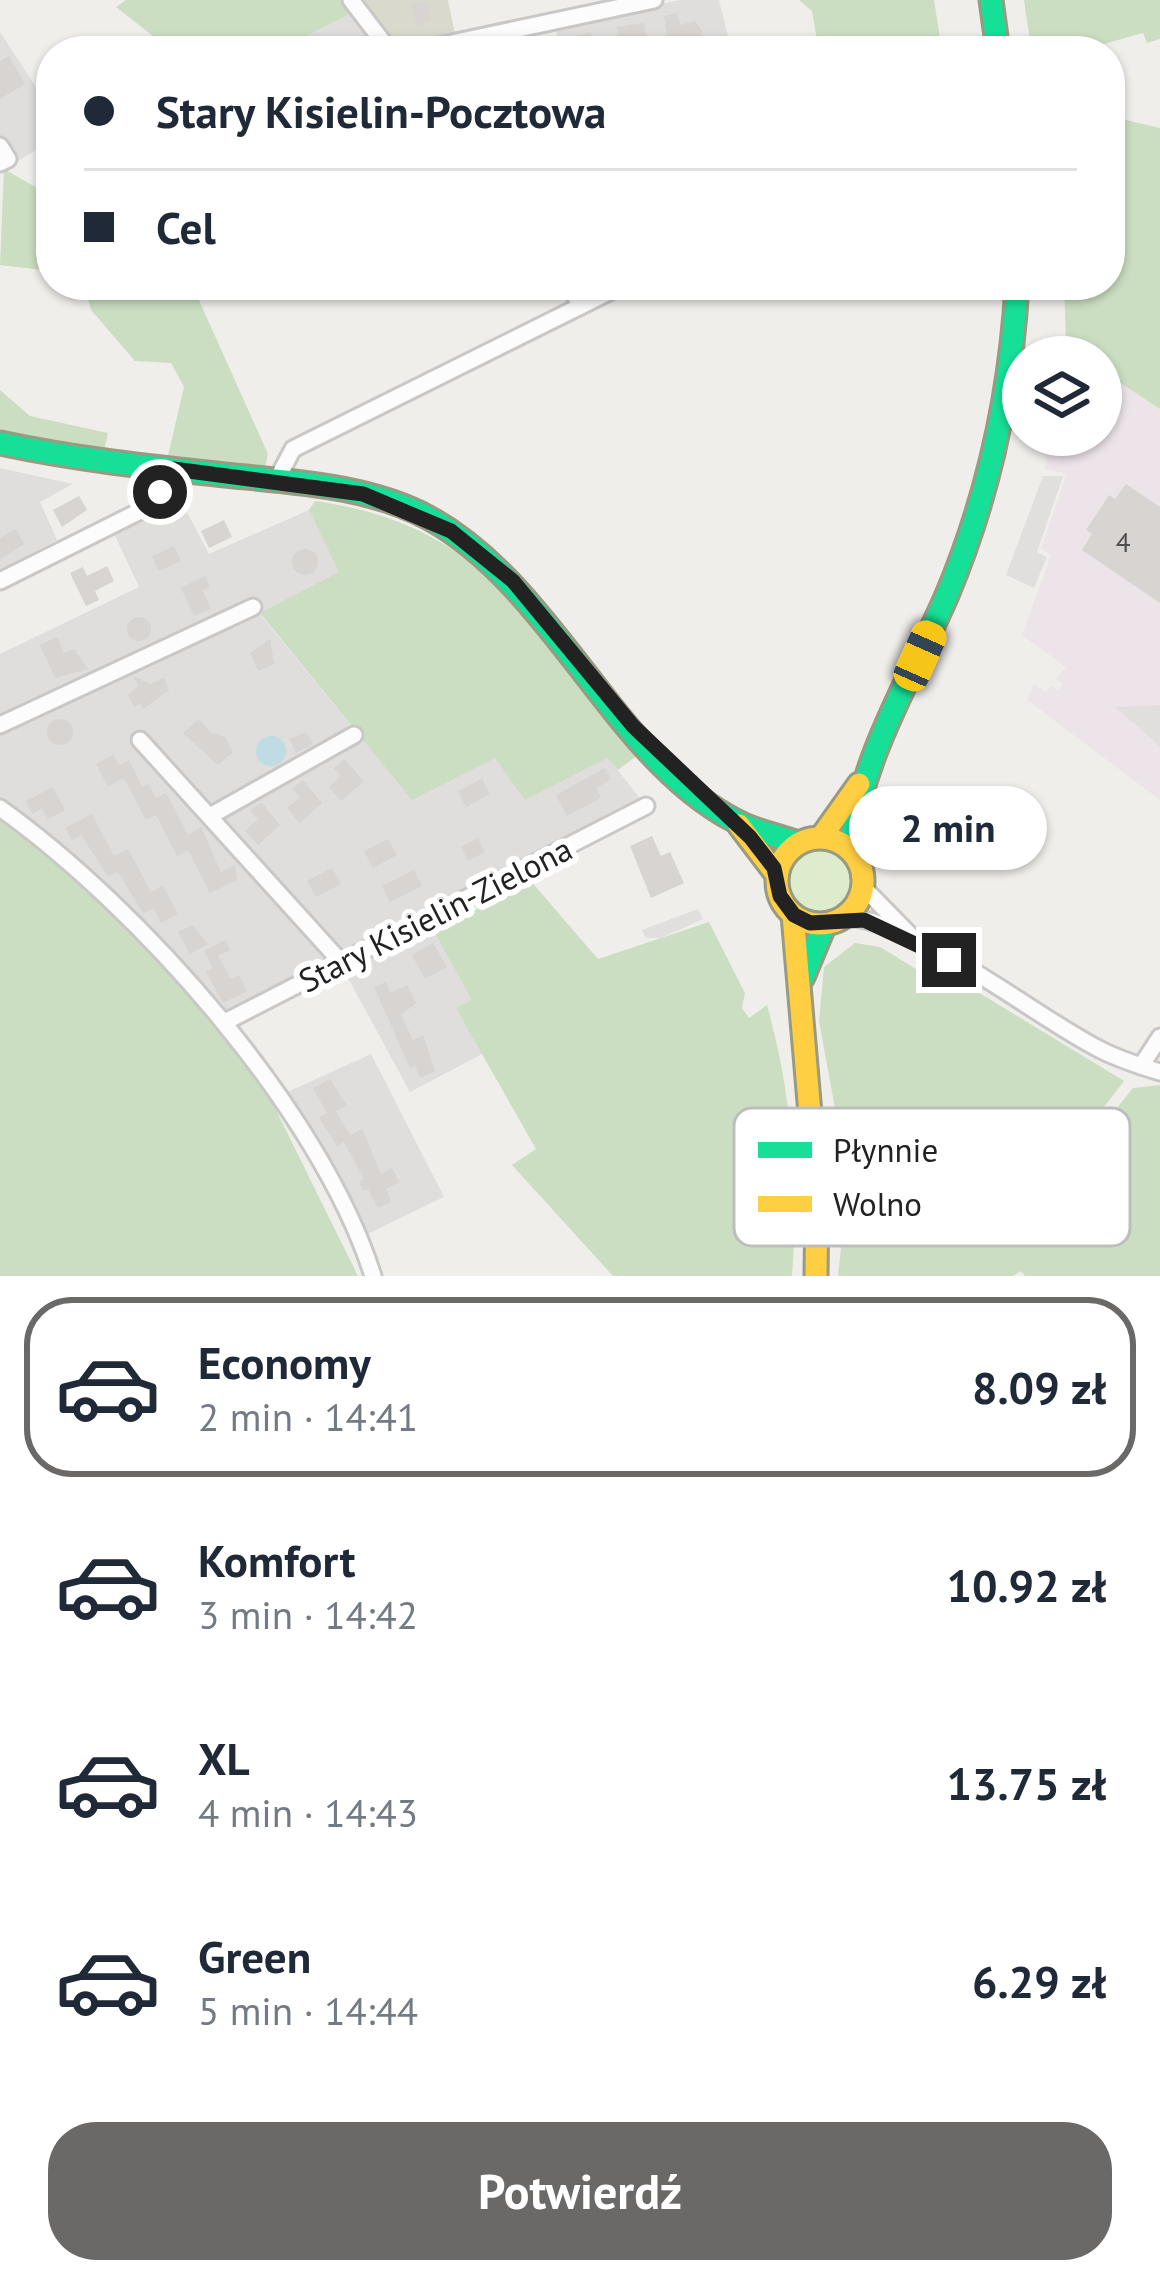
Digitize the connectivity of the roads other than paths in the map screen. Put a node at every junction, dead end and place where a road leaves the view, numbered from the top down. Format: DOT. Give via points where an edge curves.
graph roads {
  1 [pos="351,0"];
  2 [pos="654,0"];
  3 [pos="991,0"];
  4 [pos="379,36"];
  5 [pos="485,36"];
  6 [pos="996,36"];
  7 [pos="577,300"];
  8 [pos="592,300"];
  9 [pos="1017,300"];
  10 [pos="580,306"];
  11 [pos="0,443"];
  12 [pos="166,468"];
  13 [pos="276,481"];
  14 [pos="0,581"];
  15 [pos="254,608"];
  16 [pos="0,725"];
  17 [pos="354,735"];
  18 [pos="140,740"];
  19 [pos="872,764"];
  20 [pos="646,806"];
  21 [pos="0,808"];
  22 [pos="210,816"];
  23 [pos="730,816"];
  24 [pos="822,836"];
  25 [pos="798,843"];
  26 [pos="850,850"];
  27 [pos="777,875"];
  28 [pos="863,887"];
  29 [pos="794,915"];
  30 [pos="833,921"];
  31 [pos="916,941"];
  32 [pos="341,962"];
  33 [pos="800,983"];
  34 [pos="225,1022"];
  35 [pos="1160,1037"];
  36 [pos="1141,1066"];
  37 [pos="1160,1072"];
  38 [pos="810,1108"];
  39 [pos="816,1246"];
  40 [pos="373,1276"];
  41 [pos="816,1276"];
  1 -- 4 [label="street"];
  2 -- 5 [label="street"];
  3 -- 6 [label="main road"];
  7 -- 10 [label="street"];
  8 -- 10 [label="street"];
  9 -- 19 [label="main road" via="995,457 963,558"];
  10 -- 13 [label="street" via="293,449"];
  11 -- 12 [label="main road"];
  12 -- 13 [label="main road"];
  12 -- 14 [label="street" via="160,492 140,511"];
  13 -- 23 [label="main road" via="397,504 473,546 513,581 676,772"];
  15 -- 16 [label="street"];
  17 -- 22 [label="street"];
  18 -- 22 [label="street"];
  19 -- 24 [label="main road"];
  19 -- 26 [label="main road"];
  20 -- 32 [label="street, Stary Kisielin-Zielona"];
  21 -- 34 [label="street" via="92,880"];
  22 -- 32 [label="street"];
  23 -- 25 [label="main road"];
  23 -- 27 [label="main road"];
  24 -- 25 [label="main road"];
  24 -- 26 [label="main road"];
  25 -- 27 [label="main road"];
  26 -- 28 [label="main road"];
  27 -- 29 [label="main road"];
  28 -- 30 [label="main road" via="857,904"];
  28 -- 31 [label="street"];
  29 -- 30 [label="main road"];
  29 -- 33 [label="main road"];
  30 -- 31 [label="street" via="864,920"];
  30 -- 33 [label="main road"];
  31 -- 36 [label="street"];
  32 -- 34 [label="street, Stary Kisielin-Zielona"];
  33 -- 38 [label="main road"];
  34 -- 40 [label="street" via="280,1094 354,1220"];
  35 -- 36 [label="street"];
  36 -- 37 [label="street"];
  39 -- 41 [label="main road"];
}
